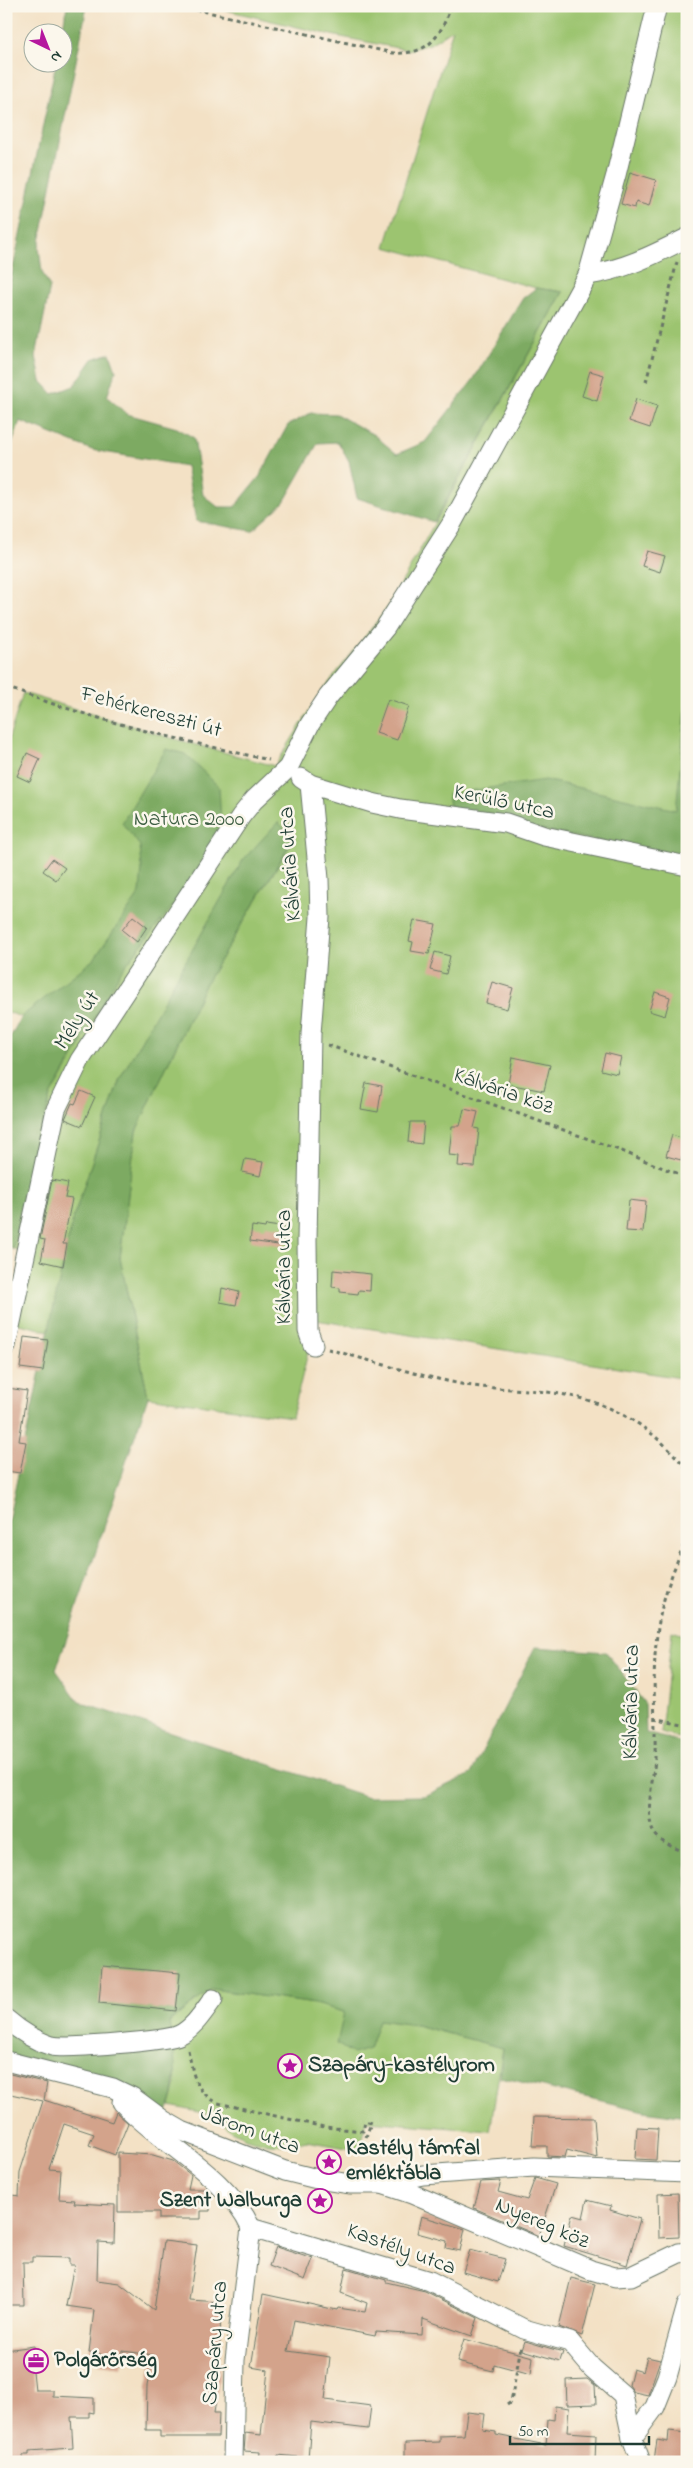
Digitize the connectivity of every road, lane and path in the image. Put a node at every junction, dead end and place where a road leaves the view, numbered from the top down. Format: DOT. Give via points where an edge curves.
graph roads {
  1 [pos="180,6"];
  2 [pos="450,6"];
  3 [pos="656,6"];
  4 [pos="685,239"];
  5 [pos="588,275"];
  6 [pos="646,382"];
  7 [pos="6,687"];
  8 [pos="288,768"];
  9 [pos="310,784"];
  10 [pos="687,866"];
  11 [pos="311,1034"];
  12 [pos="687,1175"];
  13 [pos="313,1345"];
  14 [pos="6,1346"];
  15 [pos="687,1469"];
  16 [pos="687,1537"];
  17 [pos="654,1718"];
  18 [pos="687,1725"];
  19 [pos="687,1853"];
  20 [pos="213,1999"];
  21 [pos="6,2019"];
  22 [pos="179,2035"];
  23 [pos="6,2061"];
  24 [pos="108,2086"];
  25 [pos="366,2137"];
  26 [pos="687,2172"];
  27 [pos="380,2184"];
  28 [pos="251,2228"];
  29 [pos="687,2252"];
  30 [pos="687,2305"];
  31 [pos="524,2329"];
  32 [pos="507,2405"];
  33 [pos="632,2438"];
  34 [pos="233,2462"];
  35 [pos="641,2462"];
  1 -- 2 [label="path" via="392,53 410,54 426,48 444,27"];
  3 -- 5 [label="street" via="616,175"];
  4 -- 5 [label="street" via="627,266"];
  4 -- 6 [label="path"];
  5 -- 8 [label="street" via="451,525 385,628 328,697"];
  7 -- 8 [label="path, Fehérkereszti út" via="162,735 272,761"];
  8 -- 9 [label="street, Kerülő utca"];
  8 -- 14 [label="street, Mély út" via="241,816 67,1084 56,1109"];
  9 -- 10 [label="street, Kerülő utca" via="400,809 506,823 544,836"];
  9 -- 11 [label="street, Kálvária utca" via="320,917"];
  11 -- 12 [label="path, Kálvária köz" via="331,1047 386,1068"];
  11 -- 13 [label="street, Kálvária utca" via="307,1309"];
  13 -- 15 [label="path, Kálvária utca" via="462,1384 540,1391 599,1404 630,1417 652,1432"];
  16 -- 17 [label="path, Kálvária utca" via="671,1578 658,1627"];
  17 -- 18 [label="path"];
  17 -- 19 [label="path, Kálvária utca" via="655,1759 650,1820 661,1842"];
  20 -- 22 [label="street" via="196,2022"];
  21 -- 22 [label="street" via="24,2034 54,2046 156,2040"];
  22 -- 25 [label="path" via="186,2042 194,2077 206,2097 218,2103 324,2127 362,2131 365,2121 371,2123"];
  23 -- 24 [label="street"];
  24 -- 27 [label="street, Járom utca" via="132,2097 182,2131 285,2171 351,2184"];
  24 -- 28 [label="street" via="160,2138 231,2196"];
  26 -- 27 [label="street, Járom utca" via="534,2167 423,2175"];
  27 -- 29 [label="street, Nyereg köz" via="615,2277 631,2276"];
  28 -- 31 [label="street, Kastély utca" via="430,2281"];
  28 -- 34 [label="street, Szapáry utca" via="235,2360"];
  30 -- 33 [label="street" via="655,2407"];
  31 -- 32 [label="path" via="511,2402"];
  31 -- 33 [label="street, Kastély utca" via="570,2342 592,2368 623,2395"];
  33 -- 35 [label="street, Kastély utca"];
}
